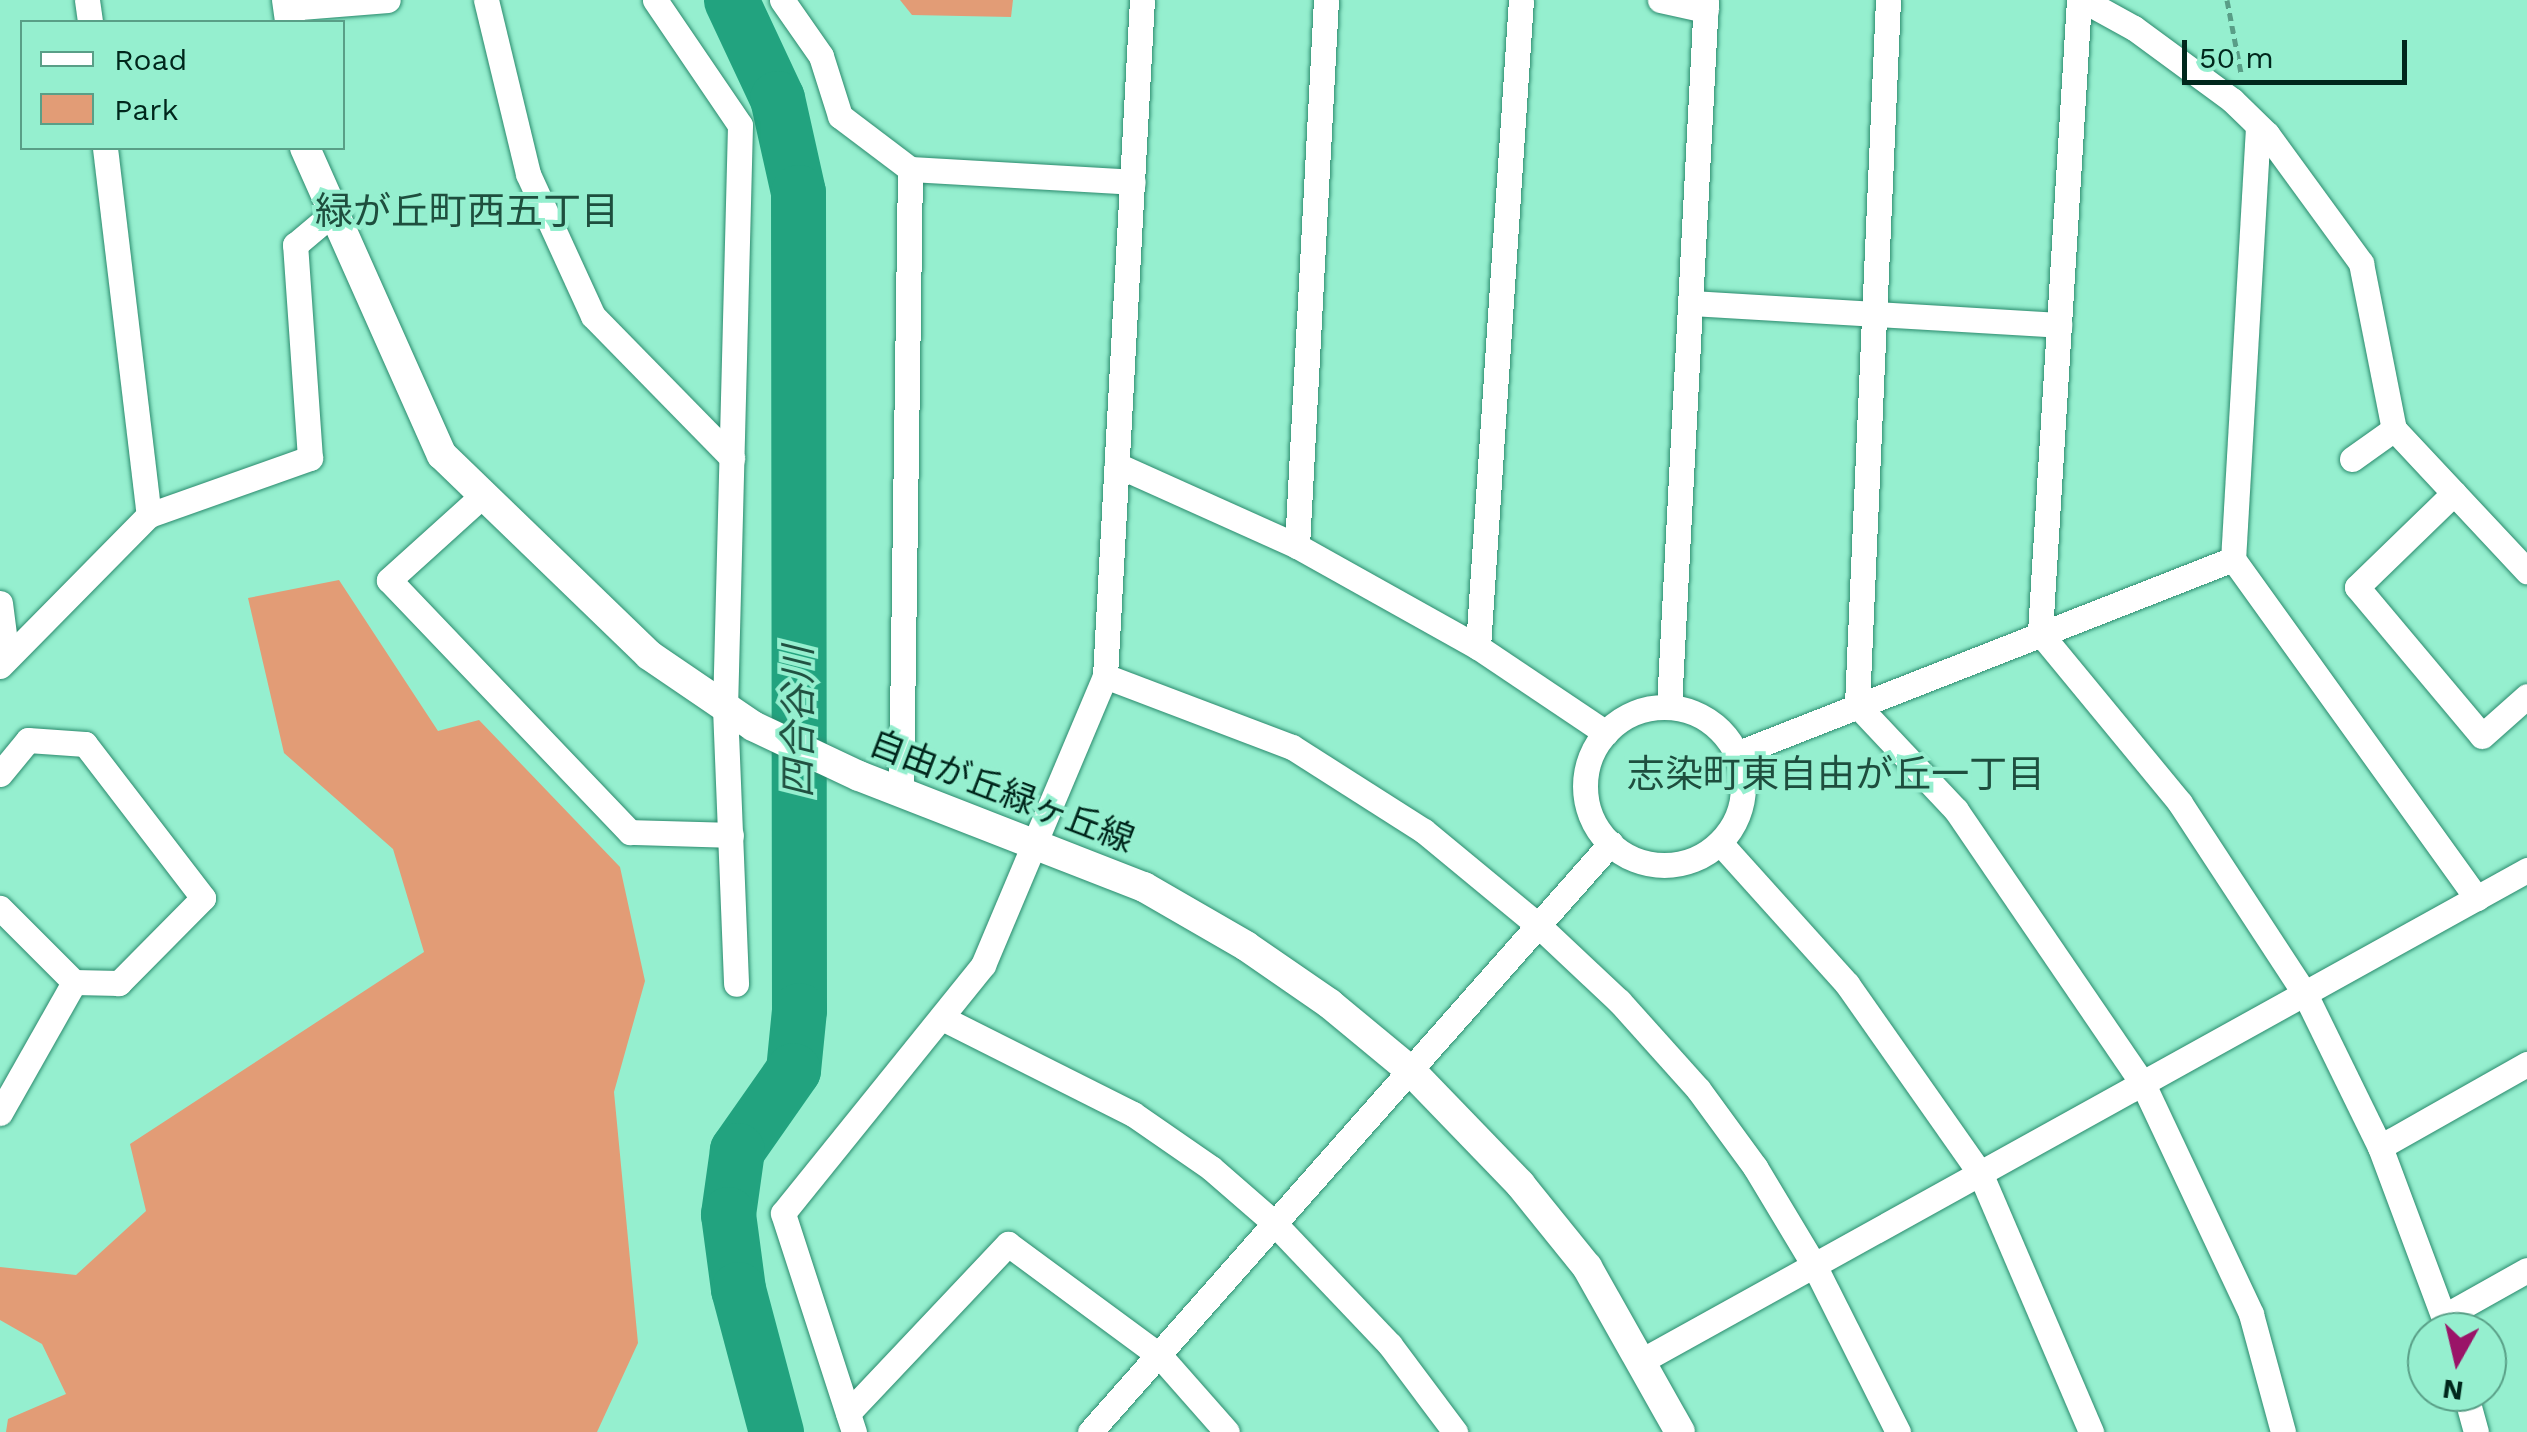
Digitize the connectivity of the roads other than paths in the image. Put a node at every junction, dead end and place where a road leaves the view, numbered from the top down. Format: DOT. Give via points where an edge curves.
graph roads {
  1 [pos="388,0"];
  2 [pos="486,0"];
  3 [pos="655,0"];
  4 [pos="782,0"];
  5 [pos="1142,0"];
  6 [pos="1326,0"];
  7 [pos="1521,0"];
  8 [pos="1660,0"];
  9 [pos="1888,0"];
  10 [pos="2081,0"];
  11 [pos="1706,5"];
  12 [pos="288,10"];
  13 [pos="2258,127"];
  14 [pos="104,150"];
  15 [pos="306,150"];
  16 [pos="910,170"];
  17 [pos="1132,182"];
  18 [pos="333,213"];
  19 [pos="1690,303"];
  20 [pos="1874,310"];
  21 [pos="2059,325"];
  22 [pos="2394,429"];
  23 [pos="732,458"];
  24 [pos="2352,459"];
  25 [pos="1117,465"];
  26 [pos="2454,493"];
  27 [pos="483,495"];
  28 [pos="149,515"];
  29 [pos="1297,546"];
  30 [pos="2233,558"];
  31 [pos="2527,571"];
  32 [pos="0,603"];
  33 [pos="2040,634"];
  34 [pos="1478,647"];
  35 [pos="3,662"];
  36 [pos="1106,676"];
  37 [pos="2527,696"];
  38 [pos="1857,705"];
  39 [pos="1669,706"];
  40 [pos="725,708"];
  41 [pos="1606,733"];
  42 [pos="1736,754"];
  43 [pos="0,774"];
  44 [pos="901,792"];
  45 [pos="731,835"];
  46 [pos="1032,840"];
  47 [pos="1720,842"];
  48 [pos="1611,843"];
  49 [pos="2527,870"];
  50 [pos="2477,898"];
  51 [pos="0,908"];
  52 [pos="1539,926"];
  53 [pos="74,982"];
  54 [pos="736,984"];
  55 [pos="2304,994"];
  56 [pos="942,1018"];
  57 [pos="2527,1064"];
  58 [pos="1411,1071"];
  59 [pos="2143,1084"];
  60 [pos="0,1113"];
  61 [pos="2380,1147"];
  62 [pos="1981,1175"];
  63 [pos="1272,1221"];
  64 [pos="1815,1268"];
  65 [pos="2527,1270"];
  66 [pos="2442,1312"];
  67 [pos="2465,1312"];
  68 [pos="1160,1356"];
  69 [pos="1643,1360"];
  70 [pos="851,1423"];
  71 [pos="1090,1432"];
  72 [pos="1227,1432"];
  73 [pos="1455,1432"];
  74 [pos="1680,1432"];
  75 [pos="1898,1432"];
  76 [pos="2091,1432"];
  77 [pos="2283,1432"];
  1 -- 12 [label="street"];
  2 -- 23 [label="street" via="528,174 594,316"];
  3 -- 23 [label="street" via="740,125"];
  4 -- 16 [label="street" via="821,56 840,116"];
  5 -- 17 [label="street"];
  6 -- 29 [label="street"];
  7 -- 34 [label="street"];
  8 -- 11 [label="street"];
  9 -- 20 [label="street"];
  10 -- 13 [label="street" via="2134,28"];
  10 -- 21 [label="street"];
  11 -- 19 [label="street"];
  13 -- 22 [label="street" via="2361,264"];
  13 -- 30 [label="street"];
  14 -- 28 [label="street"];
  15 -- 18 [label="street, 自由が丘緑ヶ丘線"];
  16 -- 17 [label="street"];
  16 -- 44 [label="street"];
  17 -- 25 [label="street"];
  18 -- 27 [label="street, 自由が丘緑ヶ丘線" via="442,455"];
  18 -- 28 [label="street" via="294,245 310,458"];
  19 -- 20 [label="street"];
  19 -- 39 [label="street"];
  20 -- 21 [label="street"];
  20 -- 38 [label="street"];
  21 -- 33 [label="street"];
  22 -- 24 [label="street"];
  22 -- 26 [label="street"];
  23 -- 40 [label="street"];
  25 -- 29 [label="street"];
  25 -- 36 [label="street"];
  26 -- 31 [label="street"];
  26 -- 37 [label="street" via="2357,586 2482,736"];
  27 -- 40 [label="street, 自由が丘緑ヶ丘線" via="650,655"];
  27 -- 45 [label="street" via="390,580 630,832"];
  28 -- 35 [label="street"];
  29 -- 34 [label="street"];
  30 -- 33 [label="street"];
  30 -- 50 [label="street"];
  32 -- 35 [label="street"];
  33 -- 38 [label="street"];
  33 -- 55 [label="street" via="2180,803"];
  34 -- 41 [label="street"];
  36 -- 46 [label="street"];
  36 -- 52 [label="street" via="1292,746 1424,831"];
  38 -- 42 [label="street"];
  38 -- 59 [label="street" via="1956,810"];
  39 -- 41 [label="street" via="1643,709"];
  39 -- 42 [label="street" via="1717,727"];
  40 -- 44 [label="street, 自由が丘緑ヶ丘線"];
  40 -- 45 [label="street"];
  41 -- 48 [label="street" via="1588,762 1584,788 1589,814"];
  42 -- 47 [label="street" via="1743,797"];
  43 -- 53 [label="street" via="28,740 85,744 203,898 118,983"];
  44 -- 46 [label="street, 自由が丘緑ヶ丘線"];
  45 -- 54 [label="street"];
  46 -- 56 [label="street" via="983,966"];
  46 -- 58 [label="street, 自由が丘緑ヶ丘線" via="1144,887 1246,946"];
  47 -- 48 [label="street" via="1673,864 1647,863"];
  47 -- 62 [label="street" via="1848,984"];
  48 -- 52 [label="street"];
  49 -- 50 [label="street"];
  50 -- 55 [label="street"];
  51 -- 53 [label="street"];
  52 -- 58 [label="street"];
  52 -- 64 [label="street" via="1698,1089 1755,1167"];
  53 -- 60 [label="street"];
  55 -- 59 [label="street"];
  55 -- 61 [label="street"];
  56 -- 63 [label="street" via="1132,1114 1211,1168"];
  56 -- 70 [label="street" via="783,1213"];
  57 -- 61 [label="street"];
  58 -- 63 [label="street"];
  58 -- 69 [label="street, 自由が丘緑ヶ丘線" via="1565,1239"];
  59 -- 62 [label="street"];
  59 -- 77 [label="street" via="2250,1314"];
  61 -- 66 [label="street"];
  62 -- 64 [label="street"];
  62 -- 76 [label="street"];
  63 -- 68 [label="street"];
  63 -- 73 [label="street" via="1390,1346"];
  64 -- 69 [label="street"];
  64 -- 75 [label="street"];
  65 -- 67 [label="street"];
  68 -- 70 [label="street" via="1008,1244"];
  68 -- 71 [label="street"];
  68 -- 72 [label="street"];
  69 -- 74 [label="street, 自由が丘緑ヶ丘線"];
}
